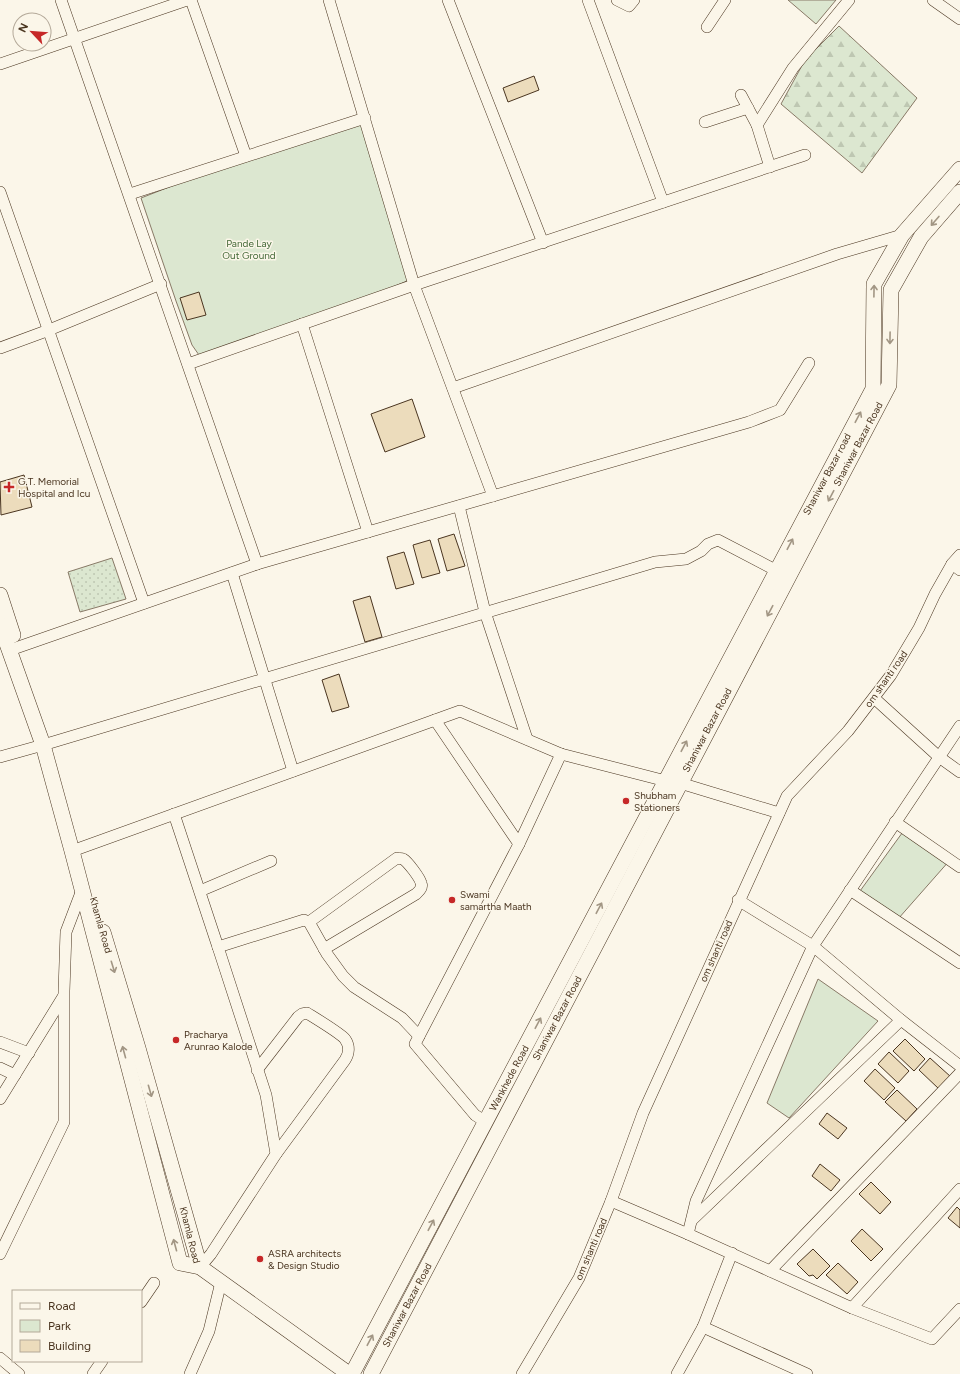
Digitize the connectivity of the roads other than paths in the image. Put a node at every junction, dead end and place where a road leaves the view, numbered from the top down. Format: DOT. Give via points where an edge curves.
graph roads {
  1 [pos="62,0"];
  2 [pos="187,0"];
  3 [pos="191,0"];
  4 [pos="329,0"];
  5 [pos="448,0"];
  6 [pos="588,0"];
  7 [pos="617,0"];
  8 [pos="634,0"];
  9 [pos="725,0"];
  10 [pos="849,0"];
  11 [pos="933,0"];
  12 [pos="960,19"];
  13 [pos="707,27"];
  14 [pos="75,38"];
  15 [pos="0,64"];
  16 [pos="741,95"];
  17 [pos="748,108"];
  18 [pos="365,118"];
  19 [pos="705,122"];
  20 [pos="757,125"];
  21 [pos="805,155"];
  22 [pos="246,156"];
  23 [pos="770,167"];
  24 [pos="960,169"];
  25 [pos="0,192"];
  26 [pos="960,192"];
  27 [pos="130,194"];
  28 [pos="663,202"];
  29 [pos="902,234"];
  30 [pos="543,243"];
  31 [pos="160,284"];
  32 [pos="414,285"];
  33 [pos="302,324"];
  34 [pos="49,330"];
  35 [pos="0,348"];
  36 [pos="809,363"];
  37 [pos="188,364"];
  38 [pos="453,388"];
  39 [pos="493,496"];
  40 [pos="459,506"];
  41 [pos="368,532"];
  42 [pos="960,555"];
  43 [pos="257,564"];
  44 [pos="956,567"];
  45 [pos="232,573"];
  46 [pos="782,573"];
  47 [pos="0,594"];
  48 [pos="144,603"];
  49 [pos="485,612"];
  50 [pos="0,624"];
  51 [pos="13,649"];
  52 [pos="264,679"];
  53 [pos="874,698"];
  54 [pos="435,720"];
  55 [pos="960,726"];
  56 [pos="527,739"];
  57 [pos="45,745"];
  58 [pos="561,754"];
  59 [pos="939,756"];
  60 [pos="0,757"];
  61 [pos="293,771"];
  62 [pos="960,772"];
  63 [pos="673,782"];
  64 [pos="779,813"];
  65 [pos="174,814"];
  66 [pos="895,822"];
  67 [pos="519,844"];
  68 [pos="75,849"];
  69 [pos="395,853"];
  70 [pos="271,861"];
  71 [pos="960,867"];
  72 [pos="82,890"];
  73 [pos="850,890"];
  74 [pos="200,891"];
  75 [pos="738,900"];
  76 [pos="307,921"];
  77 [pos="812,946"];
  78 [pos="218,948"];
  79 [pos="324,949"];
  80 [pos="960,964"];
  81 [pos="64,996"];
  82 [pos="901,1020"];
  83 [pos="419,1036"];
  84 [pos="0,1042"];
  85 [pos="29,1054"];
  86 [pos="960,1066"];
  87 [pos="0,1068"];
  88 [pos="257,1070"];
  89 [pos="960,1073"];
  90 [pos="15,1075"];
  91 [pos="0,1099"];
  92 [pos="486,1122"];
  93 [pos="276,1154"];
  94 [pos="960,1189"];
  95 [pos="611,1200"];
  96 [pos="691,1220"];
  97 [pos="688,1234"];
  98 [pos="0,1254"];
  99 [pos="732,1254"];
  100 [pos="200,1267"];
  101 [pos="770,1271"];
  102 [pos="221,1282"];
  103 [pos="154,1283"];
  104 [pos="142,1301"];
  105 [pos="852,1308"];
  106 [pos="960,1309"];
  107 [pos="703,1327"];
  108 [pos="0,1358"];
  109 [pos="101,1362"];
  110 [pos="19,1374"];
  111 [pos="93,1374"];
  112 [pos="190,1374"];
  113 [pos="351,1374"];
  114 [pos="371,1374"];
  115 [pos="522,1374"];
  116 [pos="677,1374"];
  117 [pos="807,1374"];
  1 -- 14 [label="street"];
  2 -- 14 [label="street"];
  3 -- 22 [label="street"];
  4 -- 18 [label="street"];
  5 -- 30 [label="street"];
  6 -- 28 [label="street"];
  7 -- 8 [label="street" via="629,6"];
  9 -- 13 [label="street"];
  10 -- 20 [label="street" via="794,68"];
  11 -- 12 [label="street"];
  14 -- 15 [label="street"];
  14 -- 27 [label="street"];
  16 -- 17 [label="street"];
  17 -- 19 [label="street"];
  17 -- 20 [label="street"];
  18 -- 22 [label="street"];
  18 -- 32 [label="street"];
  20 -- 23 [label="street"];
  21 -- 23 [label="street"];
  22 -- 27 [label="street"];
  23 -- 28 [label="street"];
  24 -- 29 [label="main road, Shaniwar Bazar road"];
  25 -- 34 [label="street"];
  26 -- 46 [label="main road, Shaniwar Bazar Road, one-way" via="921,237 891,290 889,385"];
  27 -- 31 [label="street"];
  28 -- 30 [label="street"];
  29 -- 38 [label="street" via="837,254"];
  46 -- 29 [label="main road, Shaniwar Bazar road, one-way" via="873,389 874,284"];
  30 -- 32 [label="street"];
  31 -- 34 [label="street"];
  31 -- 37 [label="street"];
  32 -- 33 [label="street"];
  32 -- 38 [label="street"];
  33 -- 37 [label="street"];
  33 -- 41 [label="street"];
  34 -- 35 [label="street"];
  34 -- 48 [label="street"];
  36 -- 39 [label="street" via="780,410 749,422"];
  37 -- 43 [label="street"];
  38 -- 39 [label="street"];
  39 -- 40 [label="street"];
  40 -- 41 [label="street"];
  40 -- 49 [label="street"];
  41 -- 43 [label="street"];
  42 -- 44 [label="street, om shanti road"];
  43 -- 45 [label="street"];
  44 -- 53 [label="street, om shanti road" via="935,594 919,628"];
  45 -- 48 [label="street"];
  45 -- 52 [label="street"];
  46 -- 49 [label="street" via="718,540 686,559 654,562"];
  46 -- 63 [label="main road, Shaniwar Bazar road"];
  47 -- 51 [label="main road, Khamla Road"];
  48 -- 51 [label="street"];
  49 -- 52 [label="street"];
  49 -- 56 [label="street"];
  50 -- 51 [label="main road, Khamla Road"];
  51 -- 57 [label="main road, Khamla Road"];
  52 -- 57 [label="street"];
  52 -- 61 [label="street"];
  53 -- 59 [label="street"];
  53 -- 64 [label="street, om shanti road" via="848,731 786,796"];
  54 -- 56 [label="street" via="460,711"];
  54 -- 61 [label="street"];
  54 -- 67 [label="street"];
  55 -- 59 [label="street"];
  56 -- 58 [label="street"];
  57 -- 60 [label="street"];
  57 -- 68 [label="main road, Khamla Road"];
  58 -- 63 [label="street"];
  58 -- 67 [label="street"];
  59 -- 62 [label="street"];
  59 -- 66 [label="street"];
  61 -- 65 [label="street"];
  63 -- 64 [label="street"];
  92 -- 63 [label="main road, Wankhede Road, one-way"];
  63 -- 114 [label="main road, Shaniwar Bazar Road"];
  64 -- 75 [label="street, om shanti road"];
  65 -- 68 [label="street"];
  65 -- 74 [label="street"];
  66 -- 71 [label="street"];
  66 -- 73 [label="street"];
  67 -- 83 [label="street"];
  68 -- 72 [label="main road, Khamla Road"];
  68 -- 100 [label="main road, Khamla Road, one-way" via="140,1055"];
  69 -- 76 [label="street" via="315,911"];
  70 -- 74 [label="street"];
  72 -- 81 [label="street" via="66,932"];
  100 -- 72 [label="main road, Khamla Road, one-way" via="180,1263"];
  73 -- 77 [label="street"];
  73 -- 80 [label="street"];
  74 -- 78 [label="street"];
  75 -- 77 [label="street"];
  75 -- 95 [label="street, om shanti road" via="643,1113"];
  76 -- 78 [label="street"];
  76 -- 79 [label="street"];
  76 -- 79 [label="street" via="397,858 408,862 422,883 416,894"];
  77 -- 82 [label="street"];
  77 -- 96 [label="street" via="696,1201"];
  78 -- 88 [label="street"];
  79 -- 83 [label="street" via="342,976 402,1018"];
  81 -- 85 [label="street"];
  81 -- 98 [label="street" via="64,1122"];
  82 -- 86 [label="street"];
  82 -- 96 [label="street"];
  83 -- 92 [label="street" via="415,1044 476,1115"];
  84 -- 85 [label="street"];
  85 -- 90 [label="street"];
  87 -- 90 [label="street"];
  88 -- 93 [label="street" via="266,1095"];
  88 -- 93 [label="street" via="302,1014 307,1013 344,1039 348,1048 348,1056"];
  89 -- 101 [label="street"];
  90 -- 91 [label="street"];
  113 -- 92 [label="main road, Wankhede Road, one-way"];
  93 -- 100 [label="street"];
  94 -- 105 [label="street"];
  95 -- 97 [label="street"];
  95 -- 115 [label="street, om shanti road" via="579,1278"];
  96 -- 97 [label="street"];
  97 -- 99 [label="street"];
  99 -- 101 [label="street"];
  99 -- 107 [label="street"];
  100 -- 102 [label="main road"];
  101 -- 105 [label="street"];
  102 -- 112 [label="street" via="209,1331"];
  102 -- 113 [label="main road"];
  103 -- 104 [label="street"];
  105 -- 106 [label="street" via="932,1339"];
  107 -- 116 [label="street"];
  107 -- 117 [label="street"];
  108 -- 110 [label="street"];
  109 -- 111 [label="street"];
}
